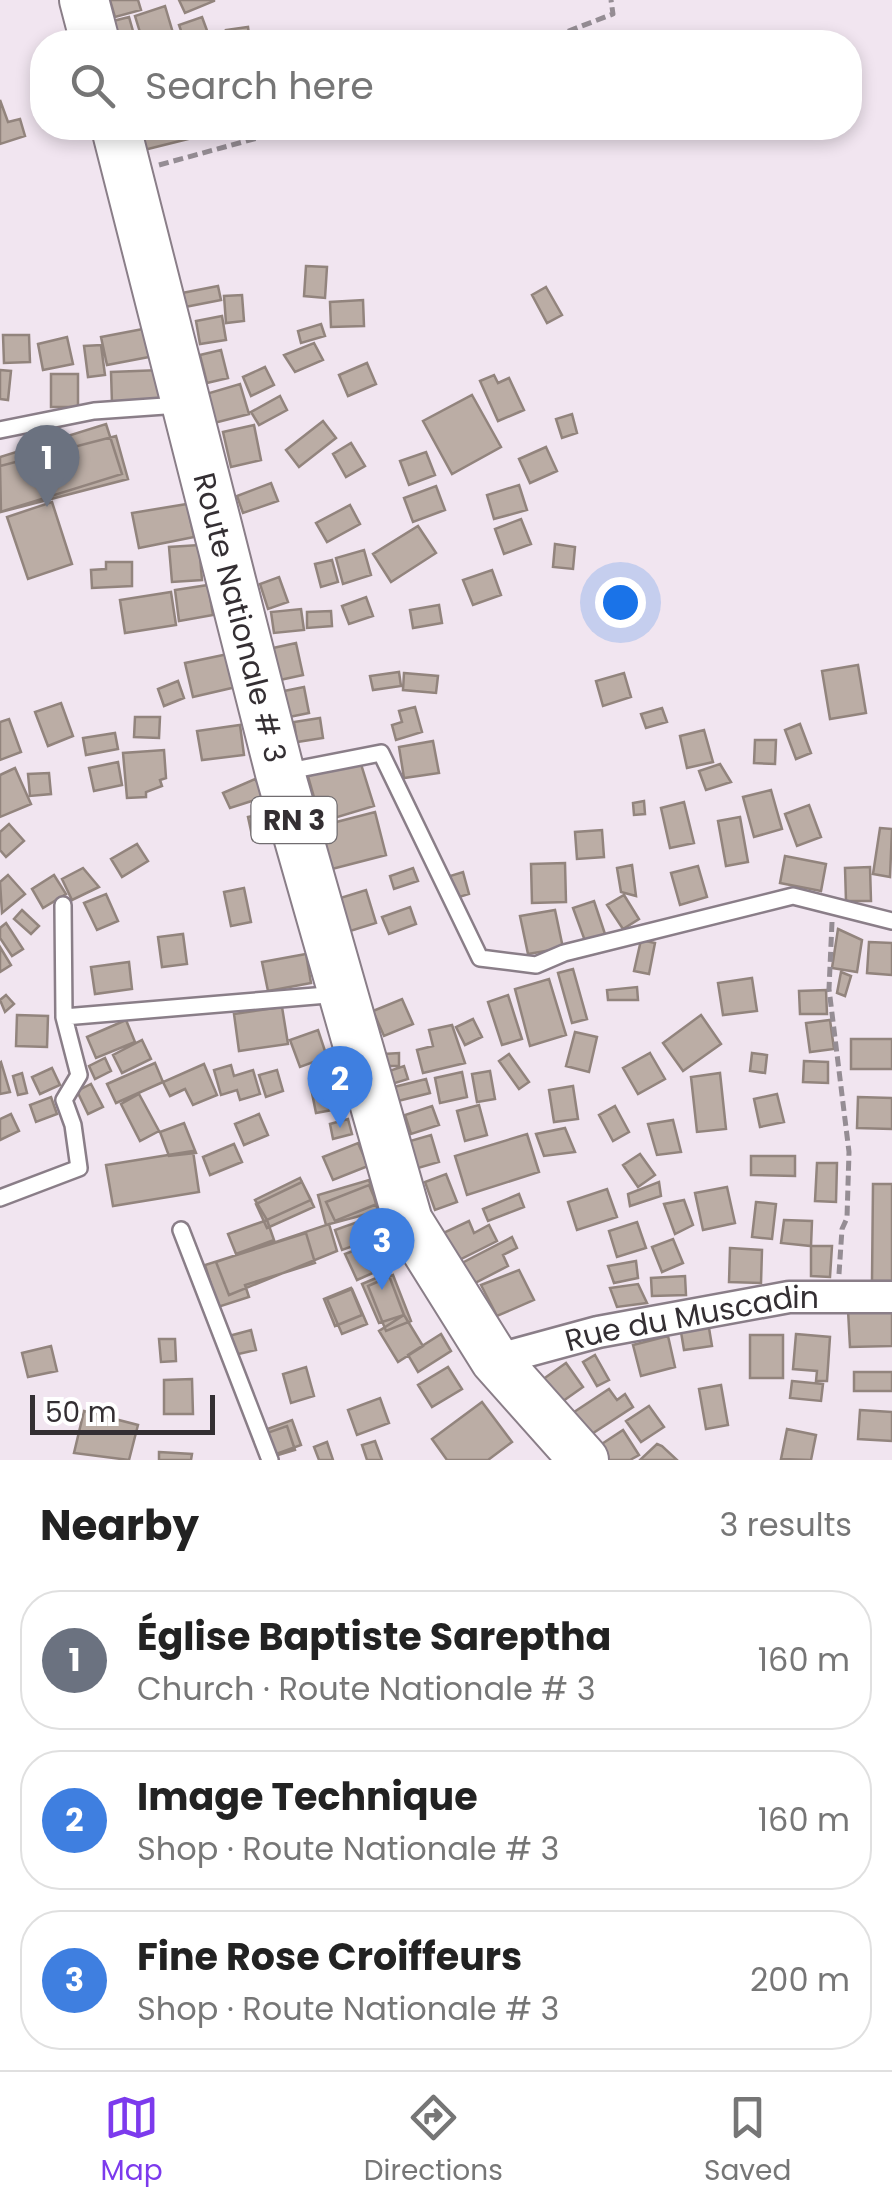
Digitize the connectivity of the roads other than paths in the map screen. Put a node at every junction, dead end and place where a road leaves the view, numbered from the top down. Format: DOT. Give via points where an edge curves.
graph roads {
  1 [pos="84,0"];
  2 [pos="92,30"];
  3 [pos="119,140"];
  4 [pos="188,405"];
  5 [pos="0,430"];
  6 [pos="280,772"];
  7 [pos="63,906"];
  8 [pos="892,920"];
  9 [pos="344,994"];
  10 [pos="64,1018"];
  11 [pos="0,1198"];
  12 [pos="181,1230"];
  13 [pos="892,1297"];
  14 [pos="495,1360"];
  15 [pos="270,1460"];
  16 [pos="584,1460"];
  1 -- 2 [label="main road"];
  3 -- 4 [label="main road, Route Nationale # 3 / RN 3"];
  4 -- 5 [label="lane" via="94,411"];
  4 -- 6 [label="main road, Route Nationale # 3 / RN 3"];
  6 -- 8 [label="lane" via="380,753 480,958 536,965 793,896"];
  6 -- 9 [label="main road, Route Nationale # 3 / RN 3"];
  7 -- 10 [label="lane"];
  9 -- 10 [label="lane"];
  9 -- 14 [label="main road, Route Nationale # 3 / RN 3" via="408,1221"];
  10 -- 11 [label="lane" via="79,1074 64,1100 80,1168"];
  12 -- 15 [label="lane"];
  13 -- 14 [label="street, Rue du Muscadin" via="789,1297 598,1332"];
  14 -- 16 [label="main road, Route Nationale # 3 / RN 3"];
}
